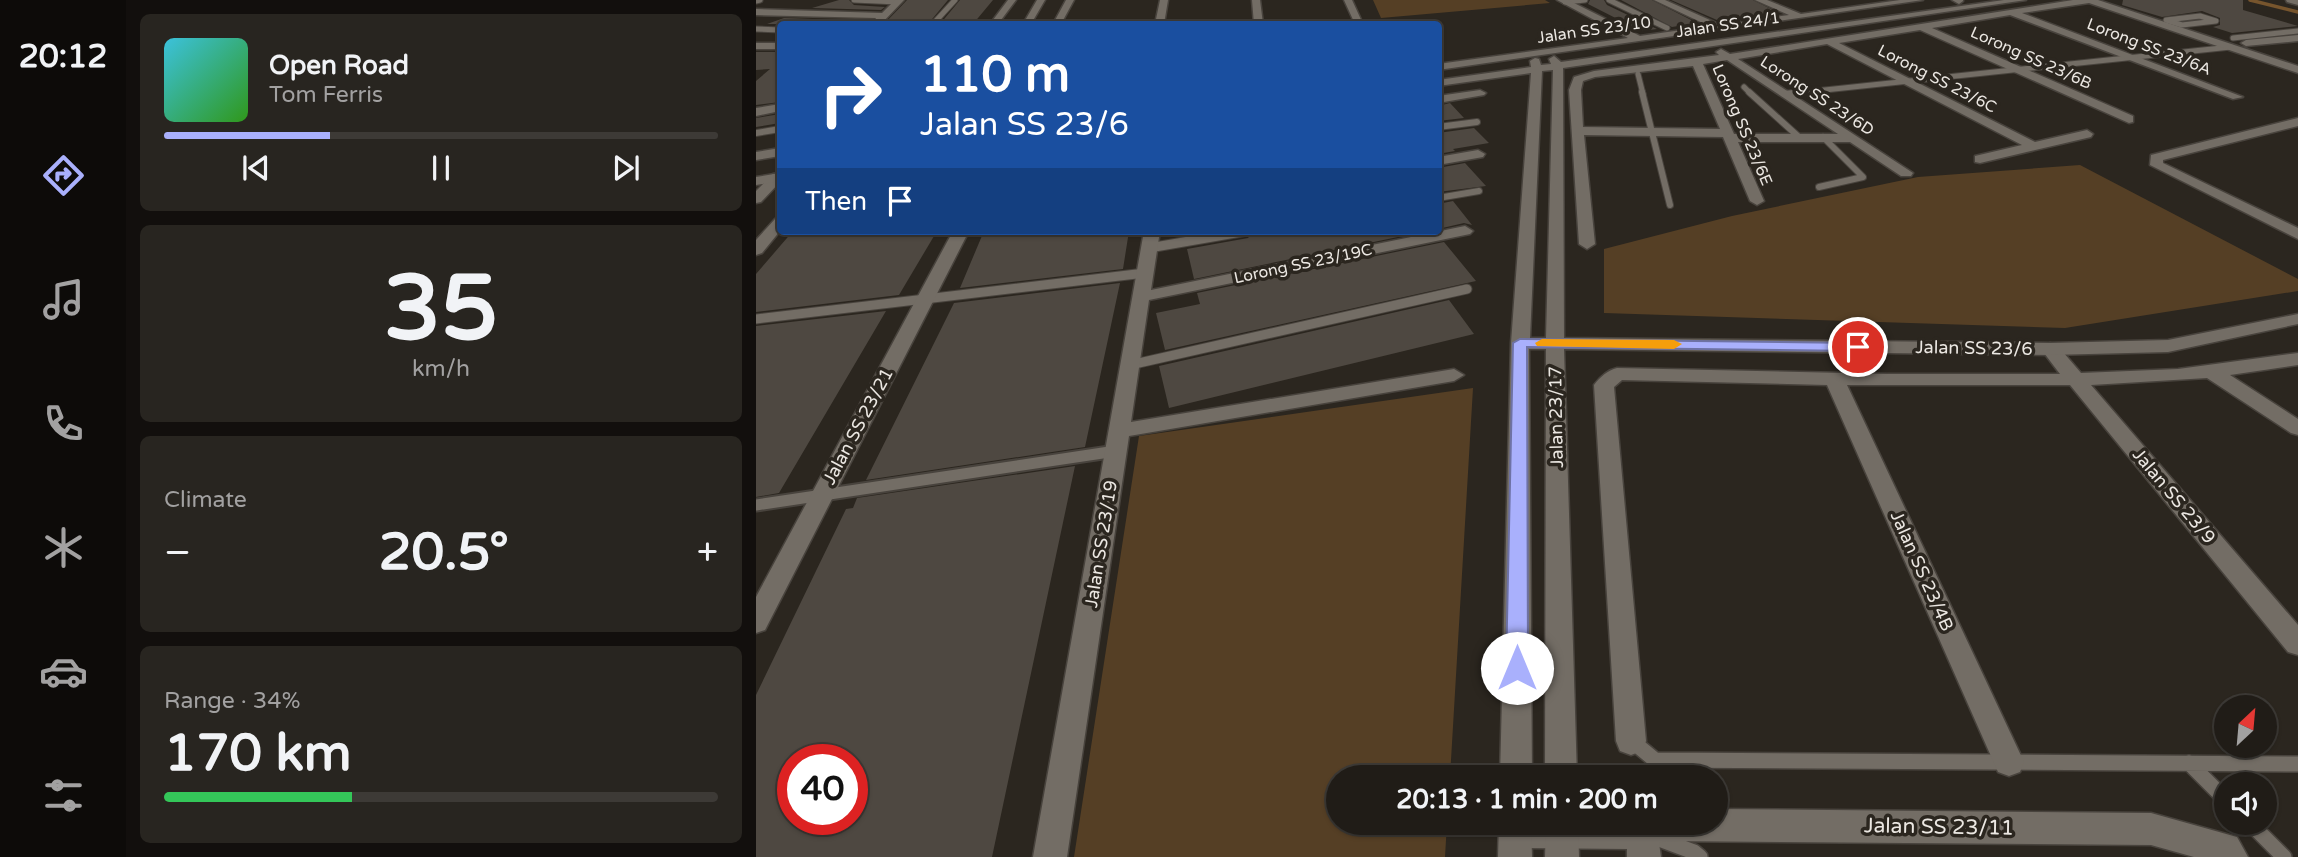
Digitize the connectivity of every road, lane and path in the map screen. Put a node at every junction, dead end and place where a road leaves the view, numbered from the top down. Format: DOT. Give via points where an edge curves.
graph roads {
  1 [pos="854,0"];
  2 [pos="955,0"];
  3 [pos="1012,0"];
  4 [pos="1041,0"];
  5 [pos="1070,0"];
  6 [pos="1164,0"];
  7 [pos="1256,0"];
  8 [pos="1348,0"];
  9 [pos="1585,0"];
  10 [pos="1609,0"];
  11 [pos="1658,0"];
  12 [pos="1759,0"];
  13 [pos="1858,0"];
  14 [pos="1919,0"];
  15 [pos="1961,0"];
  16 [pos="2022,0"];
  17 [pos="2089,0"];
  18 [pos="2290,0"];
  19 [pos="899,1"];
  20 [pos="1563,1"];
  21 [pos="2298,2"];
  22 [pos="1875,6"];
  23 [pos="756,12"];
  24 [pos="2011,12"];
  25 [pos="884,16"];
  26 [pos="1801,17"];
  27 [pos="879,21"];
  28 [pos="936,21"];
  29 [pos="997,21"];
  30 [pos="1029,21"];
  31 [pos="1059,21"];
  32 [pos="1160,21"];
  33 [pos="1259,21"];
  34 [pos="1358,21"];
  35 [pos="2189,24"];
  36 [pos="1919,26"];
  37 [pos="1667,28"];
  38 [pos="1720,28"];
  39 [pos="756,29"];
  40 [pos="777,30"];
  41 [pos="2298,31"];
  42 [pos="2298,38"];
  43 [pos="1638,39"];
  44 [pos="1826,40"];
  45 [pos="2232,43"];
  46 [pos="2246,43"];
  47 [pos="1711,45"];
  48 [pos="756,46"];
  49 [pos="777,46"];
  50 [pos="1726,56"];
  51 [pos="2131,57"];
  52 [pos="2298,60"];
  53 [pos="1697,62"];
  54 [pos="1546,64"];
  55 [pos="1442,66"];
  56 [pos="2021,70"];
  57 [pos="2298,70"];
  58 [pos="1638,74"];
  59 [pos="1442,75"];
  60 [pos="1442,82"];
  61 [pos="1909,82"];
  62 [pos="1744,86"];
  63 [pos="1480,93"];
  64 [pos="1784,94"];
  65 [pos="2237,97"];
  66 [pos="1442,99"];
  67 [pos="777,108"];
  68 [pos="756,112"];
  69 [pos="2129,119"];
  70 [pos="1477,122"];
  71 [pos="2298,122"];
  72 [pos="1442,126"];
  73 [pos="777,130"];
  74 [pos="1577,131"];
  75 [pos="1654,132"];
  76 [pos="756,133"];
  77 [pos="2087,134"];
  78 [pos="1729,136"];
  79 [pos="1823,137"];
  80 [pos="1800,138"];
  81 [pos="1854,138"];
  82 [pos="2033,146"];
  83 [pos="777,152"];
  84 [pos="1478,154"];
  85 [pos="756,156"];
  86 [pos="1980,159"];
  87 [pos="1442,160"];
  88 [pos="756,172"];
  89 [pos="1906,173"];
  90 [pos="777,174"];
  91 [pos="777,175"];
  92 [pos="777,177"];
  93 [pos="756,181"];
  94 [pos="1819,187"];
  95 [pos="1479,191"];
  96 [pos="1442,197"];
  97 [pos="756,199"];
  98 [pos="1757,201"];
  99 [pos="1670,205"];
  100 [pos="777,226"];
  101 [pos="2294,228"];
  102 [pos="1465,231"];
  103 [pos="959,235"];
  104 [pos="1198,235"];
  105 [pos="1150,239"];
  106 [pos="1587,244"];
  107 [pos="756,250"];
  108 [pos="1145,272"];
  109 [pos="1467,289"];
  110 [pos="1141,297"];
  111 [pos="925,300"];
  112 [pos="756,319"];
  113 [pos="2298,319"];
  114 [pos="1520,343"];
  115 [pos="1555,343"];
  116 [pos="2050,349"];
  117 [pos="2298,359"];
  118 [pos="1130,365"];
  119 [pos="2213,373"];
  120 [pos="1454,375"];
  121 [pos="1835,380"];
  122 [pos="2077,380"];
  123 [pos="2298,428"];
  124 [pos="1118,441"];
  125 [pos="822,495"];
  126 [pos="756,505"];
  127 [pos="756,622"];
  128 [pos="2298,644"];
  129 [pos="1631,741"];
  130 [pos="2009,762"];
  131 [pos="2189,763"];
  132 [pos="2298,764"];
  133 [pos="1516,765"];
  134 [pos="1561,765"];
  135 [pos="2214,788"];
  136 [pos="2262,835"];
  137 [pos="1515,837"];
  138 [pos="1562,838"];
  139 [pos="1643,845"];
  140 [pos="1050,857"];
  141 [pos="1700,857"];
  142 [pos="2231,857"];
  143 [pos="2284,857"];
  1 -- 19 [label="lane"];
  2 -- 28 [label="lane"];
  3 -- 29 [label="street"];
  4 -- 30 [label="street"];
  5 -- 31 [label="street"];
  6 -- 32 [label="street"];
  7 -- 33 [label="street"];
  8 -- 34 [label="street"];
  9 -- 20 [label="lane"];
  10 -- 37 [label="lane"];
  11 -- 38 [label="street"];
  12 -- 26 [label="street"];
  13 -- 22 [label="street"];
  14 -- 22 [label="street, Jalan SS 23/10"];
  15 -- 54 [label="street, Jalan SS 24/1"];
  16 -- 47 [label="street, Jalan SS 24/1"];
  17 -- 24 [label="street"];
  17 -- 45 [label="street"];
  18 -- 21 [label="street"];
  19 -- 25 [label="street"];
  20 -- 43 [label="street"];
  22 -- 26 [label="street, Jalan SS 23/10"];
  23 -- 25 [label="street"];
  24 -- 36 [label="street"];
  24 -- 51 [label="street, Lorong SS 23/6A"];
  25 -- 27 [label="street"];
  26 -- 38 [label="street, Jalan SS 23/10"];
  35 -- 35 [label="lane" via="2166,20 2200,16 2216,21"];
  35 -- 45 [label="street"];
  36 -- 44 [label="street"];
  36 -- 56 [label="street, Lorong SS 23/6B"];
  38 -- 43 [label="street, Jalan SS 23/10"];
  39 -- 40 [label="lane"];
  41 -- 45 [label="lane"];
  42 -- 46 [label="street"];
  43 -- 55 [label="street, Jalan SS 23/10"];
  44 -- 50 [label="street"];
  44 -- 61 [label="street, Lorong SS 23/6C"];
  45 -- 46 [label="street"];
  45 -- 51 [label="lane"];
  45 -- 57 [label="street"];
  46 -- 52 [label="street"];
  47 -- 50 [label="street, Lorong SS 23/6D"];
  47 -- 54 [label="street, Jalan SS 24/1"];
  48 -- 49 [label="street"];
  50 -- 53 [label="street"];
  50 -- 64 [label="street, Lorong SS 23/6D"];
  51 -- 56 [label="lane"];
  51 -- 65 [label="street, Lorong SS 23/6A"];
  53 -- 74 [label="street" via="1578,79"];
  53 -- 78 [label="street, Lorong SS 23/6E"];
  54 -- 59 [label="street, Jalan SS 24/1"];
  54 -- 60 [label="street, Jalan SS 24/1"];
  54 -- 114 [label="street, Jalan 23/17"];
  54 -- 115 [label="street, Jalan 23/17"];
  56 -- 61 [label="lane"];
  56 -- 69 [label="street, Lorong SS 23/6B"];
  58 -- 75 [label="lane"];
  61 -- 64 [label="lane"];
  61 -- 82 [label="street, Lorong SS 23/6C"];
  62 -- 80 [label="lane"];
  63 -- 66 [label="street"];
  64 -- 81 [label="street, Lorong SS 23/6D"];
  67 -- 68 [label="street"];
  70 -- 72 [label="lane"];
  71 -- 101 [label="street" via="2156,158 2157,165"];
  73 -- 76 [label="lane"];
  74 -- 75 [label="street"];
  74 -- 106 [label="street"];
  75 -- 78 [label="street"];
  75 -- 99 [label="lane"];
  77 -- 82 [label="street"];
  78 -- 80 [label="street"];
  78 -- 98 [label="street, Lorong SS 23/6E"];
  79 -- 80 [label="street"];
  79 -- 81 [label="street"];
  79 -- 94 [label="lane" via="1863,177"];
  81 -- 89 [label="street, Lorong SS 23/6D"];
  82 -- 86 [label="street"];
  83 -- 85 [label="street"];
  84 -- 87 [label="street"];
  88 -- 90 [label="street"];
  91 -- 93 [label="street"];
  92 -- 97 [label="street"];
  95 -- 96 [label="lane"];
  100 -- 107 [label="street"];
  102 -- 110 [label="street, Lorong SS 23/19C"];
  103 -- 111 [label="street, Jalan SS 23/21"];
  104 -- 105 [label="lane"];
  105 -- 108 [label="street, Jalan SS 23/19"];
  108 -- 110 [label="street, Jalan SS 23/19"];
  108 -- 111 [label="lane"];
  109 -- 118 [label="lane"];
  110 -- 118 [label="street, Jalan SS 23/19"];
  111 -- 112 [label="lane"];
  111 -- 125 [label="street, Jalan SS 23/21"];
  113 -- 116 [label="street, Jalan SS 23/6" via="2168,346"];
  114 -- 115 [label="street, Jalan SS 23/6"];
  114 -- 133 [label="street, Jalan 23/17"];
  115 -- 116 [label="street, Jalan SS 23/6"];
  115 -- 134 [label="street, Jalan 23/17"];
  116 -- 122 [label="street, Jalan SS 23/9"];
  117 -- 119 [label="street"];
  118 -- 124 [label="street, Jalan SS 23/19"];
  119 -- 122 [label="street"];
  119 -- 123 [label="street"];
  120 -- 124 [label="street"];
  121 -- 122 [label="street"];
  121 -- 129 [label="street" via="1617,374 1604,384"];
  121 -- 130 [label="street, Jalan SS 23/4B"];
  122 -- 128 [label="street, Jalan SS 23/9"];
  124 -- 125 [label="lane"];
  124 -- 140 [label="street, Jalan SS 23/19"];
  125 -- 126 [label="lane"];
  125 -- 127 [label="street, Jalan SS 23/21"];
  129 -- 130 [label="lane" via="1655,760"];
  130 -- 131 [label="lane"];
  131 -- 132 [label="lane"];
  131 -- 135 [label="lane"];
  136 -- 143 [label="lane"];
  137 -- 138 [label="street, Jalan SS 23/11"];
  138 -- 139 [label="street, Jalan SS 23/11"];
  139 -- 141 [label="lane" via="1694,852"];
  139 -- 142 [label="street, Jalan SS 23/11" via="1666,825 2151,830 2225,849"];
}
